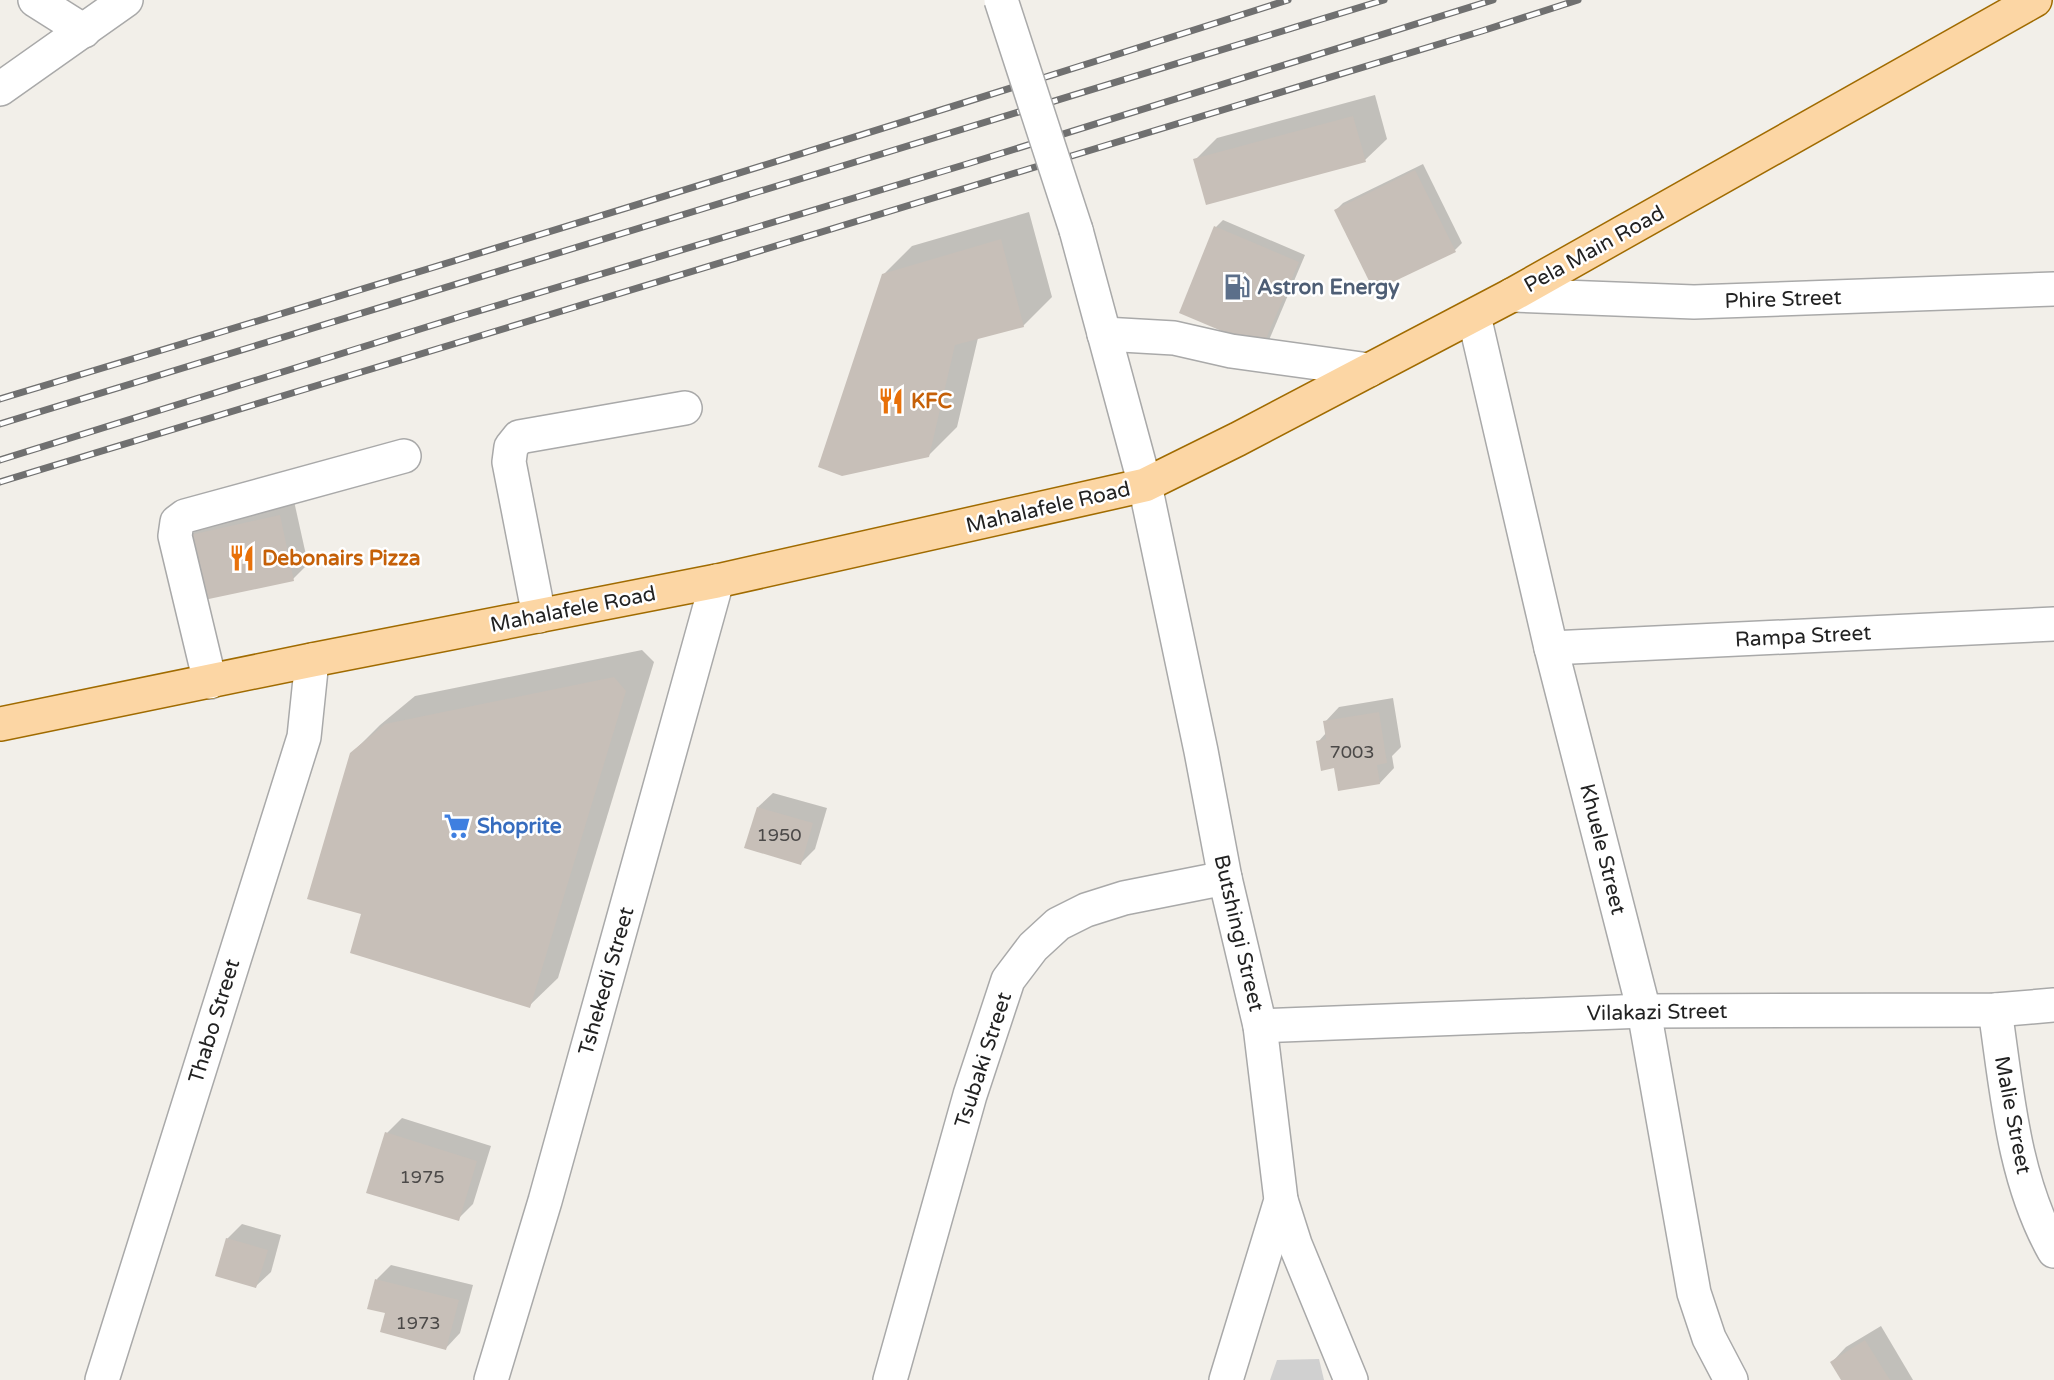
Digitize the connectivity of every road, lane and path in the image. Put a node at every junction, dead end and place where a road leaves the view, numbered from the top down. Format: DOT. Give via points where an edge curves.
graph roads {
  1 [pos="35,0"];
  2 [pos="126,0"];
  3 [pos="1002,0"];
  4 [pos="2035,0"];
  5 [pos="84,31"];
  6 [pos="0,88"];
  7 [pos="2054,289"];
  8 [pos="1512,295"];
  9 [pos="1474,316"];
  10 [pos="1104,334"];
  11 [pos="1369,370"];
  12 [pos="685,408"];
  13 [pos="404,456"];
  14 [pos="1145,485"];
  15 [pos="717,581"];
  16 [pos="539,616"];
  17 [pos="2054,624"];
  18 [pos="1551,648"];
  19 [pos="312,660"];
  20 [pos="210,682"];
  21 [pos="0,724"];
  22 [pos="1225,878"];
  23 [pos="2054,1005"];
  24 [pos="1995,1010"];
  25 [pos="1644,1011"];
  26 [pos="1260,1026"];
  27 [pos="1281,1200"];
  28 [pos="2054,1251"];
  29 [pos="102,1380"];
  30 [pos="491,1380"];
  31 [pos="890,1380"];
  32 [pos="1226,1380"];
  33 [pos="1351,1380"];
  34 [pos="1731,1380"];
  1 -- 5 [label="street"];
  2 -- 5 [label="street"];
  3 -- 10 [label="street, Butshingi Street, bridge" via="1076,230"];
  4 -- 8 [label="main road, Pela Main Road"];
  5 -- 6 [label="street"];
  7 -- 8 [label="street, Phire Street" via="1694,302"];
  8 -- 9 [label="main road, Pela Main Road"];
  9 -- 11 [label="main road, Pela Main Road"];
  9 -- 18 [label="street, Khuele Street"];
  10 -- 11 [label="street" via="1174,338 1231,351"];
  10 -- 14 [label="street, Butshingi Street"];
  11 -- 14 [label="main road, Pela Main Road"];
  12 -- 16 [label="street" via="519,437 511,447 509,462"];
  13 -- 20 [label="street" via="185,516 177,522 175,536"];
  14 -- 15 [label="main road, Mahalafele Road"];
  14 -- 22 [label="street, Butshingi Street"];
  15 -- 16 [label="main road, Mahalafele Road"];
  15 -- 30 [label="street, Tshekedi Street" via="548,1190"];
  16 -- 19 [label="main road, Mahalafele Road"];
  17 -- 18 [label="street, Rampa Street"];
  18 -- 25 [label="street, Khuele Street"];
  19 -- 20 [label="main road, Mahalafele Road"];
  19 -- 29 [label="street, Thabo Street" via="304,737"];
  20 -- 21 [label="main road, Mahalafele Road"];
  22 -- 26 [label="street, Butshingi Street"];
  22 -- 31 [label="street, Tsubaki Street" via="1124,898 1086,910 1058,924 1033,946 1008,980 970,1095"];
  23 -- 24 [label="street, Vilakazi Street"];
  24 -- 25 [label="street, Vilakazi Street"];
  24 -- 28 [label="street, Malie Street" via="2018,1158"];
  25 -- 26 [label="street, Vilakazi Street"];
  25 -- 34 [label="street, Khuele Street" via="1694,1293 1709,1338"];
  26 -- 27 [label="street, Butshingi Street"];
  27 -- 32 [label="street, Butshingi Street"];
  27 -- 33 [label="street"];
}
